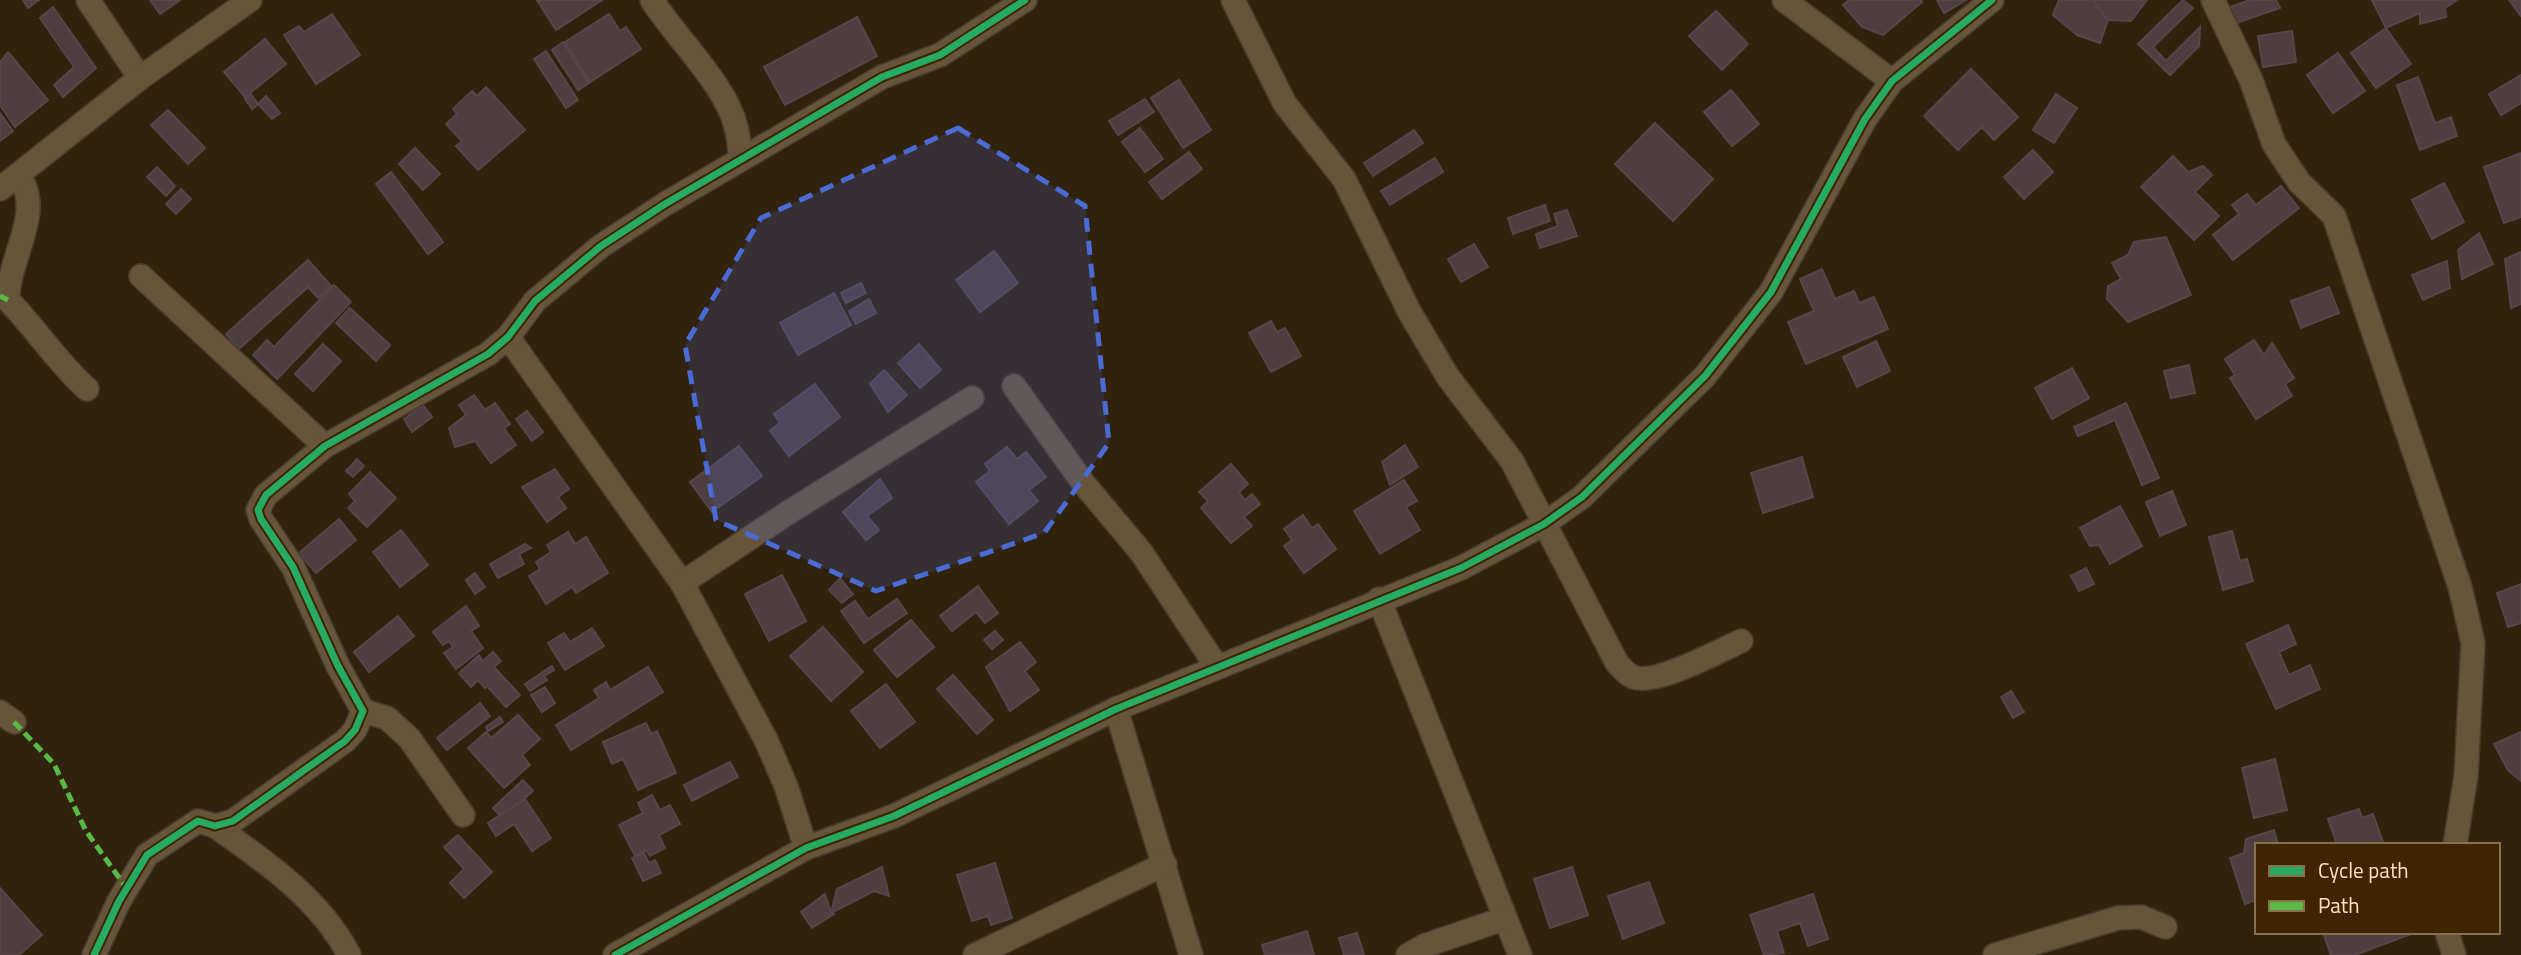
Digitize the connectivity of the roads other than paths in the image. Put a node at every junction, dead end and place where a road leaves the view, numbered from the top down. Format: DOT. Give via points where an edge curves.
graph roads {
  1 [pos="88,0"];
  2 [pos="250,0"];
  3 [pos="652,0"];
  4 [pos="1025,0"];
  5 [pos="1233,0"];
  6 [pos="1784,0"];
  7 [pos="1992,0"];
  8 [pos="2213,0"];
  9 [pos="140,78"];
  10 [pos="1892,81"];
  11 [pos="741,159"];
  12 [pos="9,182"];
  13 [pos="141,276"];
  14 [pos="508,337"];
  15 [pos="1014,386"];
  16 [pos="87,389"];
  17 [pos="972,398"];
  18 [pos="325,446"];
  19 [pos="1544,524"];
  20 [pos="682,583"];
  21 [pos="1379,599"];
  22 [pos="1741,641"];
  23 [pos="1217,667"];
  24 [pos="1116,709"];
  25 [pos="363,711"];
  26 [pos="463,815"];
  27 [pos="215,826"];
  28 [pos="2455,843"];
  29 [pos="806,848"];
  30 [pos="1166,864"];
  31 [pos="1503,919"];
  32 [pos="2165,927"];
  33 [pos="2449,934"];
  34 [pos="94,955"];
  35 [pos="349,955"];
  36 [pos="615,955"];
  37 [pos="975,955"];
  38 [pos="1191,955"];
  39 [pos="1408,955"];
  40 [pos="1520,955"];
  41 [pos="1995,955"];
  42 [pos="2454,955"];
  1 -- 9 [label="street"];
  2 -- 9 [label="street"];
  3 -- 11 [label="street" via="722,94 736,125"];
  4 -- 11 [label="street" via="940,55 882,77"];
  5 -- 19 [label="street" via="1285,104 1344,179 1410,313 1448,377 1512,461"];
  6 -- 10 [label="street"];
  7 -- 10 [label="street"];
  8 -- 28 [label="street" via="2274,144 2299,182 2334,216 2460,587 2473,643 2467,764"];
  9 -- 12 [label="street"];
  10 -- 19 [label="street" via="1865,119 1771,292 1705,376 1582,497"];
  11 -- 14 [label="street" via="601,246 535,301"];
  12 -- 16 [label="street" via="26,185 28,215 8,281 8,300 36,329 59,363"];
  13 -- 18 [label="street"];
  14 -- 18 [label="street" via="488,354"];
  14 -- 20 [label="street"];
  15 -- 23 [label="street" via="1084,484 1141,552"];
  17 -- 20 [label="street"];
  18 -- 25 [label="street" via="266,495 258,510 293,567"];
  19 -- 21 [label="street" via="1461,568"];
  19 -- 22 [label="street" via="1626,673 1645,679"];
  20 -- 29 [label="street" via="766,740"];
  21 -- 23 [label="street"];
  21 -- 31 [label="street"];
  23 -- 24 [label="street"];
  24 -- 29 [label="street" via="894,816"];
  24 -- 30 [label="street"];
  25 -- 26 [label="street" via="387,718 409,738"];
  25 -- 27 [label="street" via="355,730 318,763 278,786 233,821"];
  27 -- 34 [label="street" via="198,821 147,855"];
  27 -- 35 [label="street" via="293,886 336,930"];
  29 -- 36 [label="street"];
  30 -- 37 [label="street"];
  30 -- 38 [label="street"];
  31 -- 39 [label="street"];
  31 -- 40 [label="street"];
  32 -- 41 [label="street" via="2141,917 2119,918"];
  33 -- 42 [label="street"];
}
